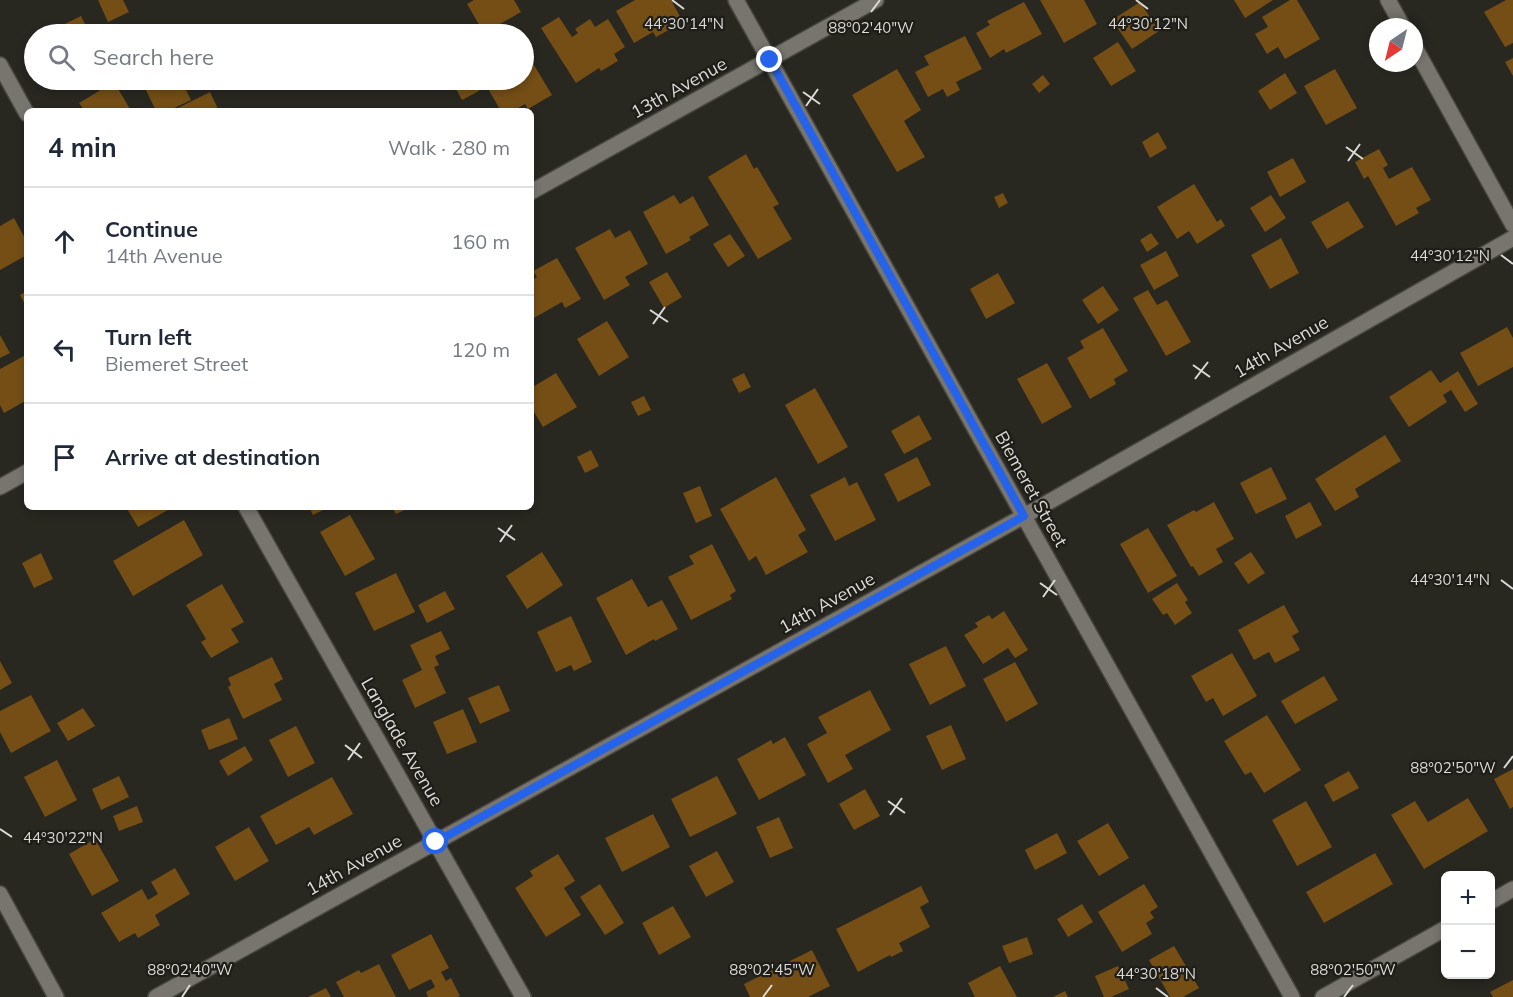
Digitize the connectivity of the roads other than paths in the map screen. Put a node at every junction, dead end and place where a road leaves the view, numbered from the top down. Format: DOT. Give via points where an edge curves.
graph roads {
  1 [pos="736,0"];
  2 [pos="876,0"];
  3 [pos="1388,0"];
  4 [pos="1398,18"];
  5 [pos="770,60"];
  6 [pos="1423,62"];
  7 [pos="0,65"];
  8 [pos="24,109"];
  9 [pos="534,190"];
  10 [pos="1513,225"];
  11 [pos="1513,238"];
  12 [pos="24,474"];
  13 [pos="0,487"];
  14 [pos="248,510"];
  15 [pos="1024,516"];
  16 [pos="436,842"];
  17 [pos="1513,889"];
  18 [pos="0,894"];
  19 [pos="1495,900"];
  20 [pos="1441,931"];
  21 [pos="56,997"];
  22 [pos="156,997"];
  23 [pos="523,997"];
  24 [pos="1292,997"];
  25 [pos="1323,997"];
  1 -- 5 [label="street, Biemeret Street"];
  2 -- 5 [label="street, 13th Avenue"];
  3 -- 4 [label="street"];
  5 -- 9 [label="street, 13th Avenue"];
  5 -- 15 [label="street, Biemeret Street"];
  6 -- 10 [label="street"];
  7 -- 8 [label="street"];
  11 -- 15 [label="street, 14th Avenue"];
  12 -- 13 [label="street"];
  14 -- 16 [label="street, Langlade Avenue"];
  15 -- 16 [label="street, 14th Avenue"];
  15 -- 24 [label="street, Biemeret Street"];
  16 -- 22 [label="street, 14th Avenue"];
  16 -- 23 [label="street, Langlade Avenue"];
  17 -- 19 [label="street"];
  18 -- 21 [label="street"];
  20 -- 25 [label="street"];
}
